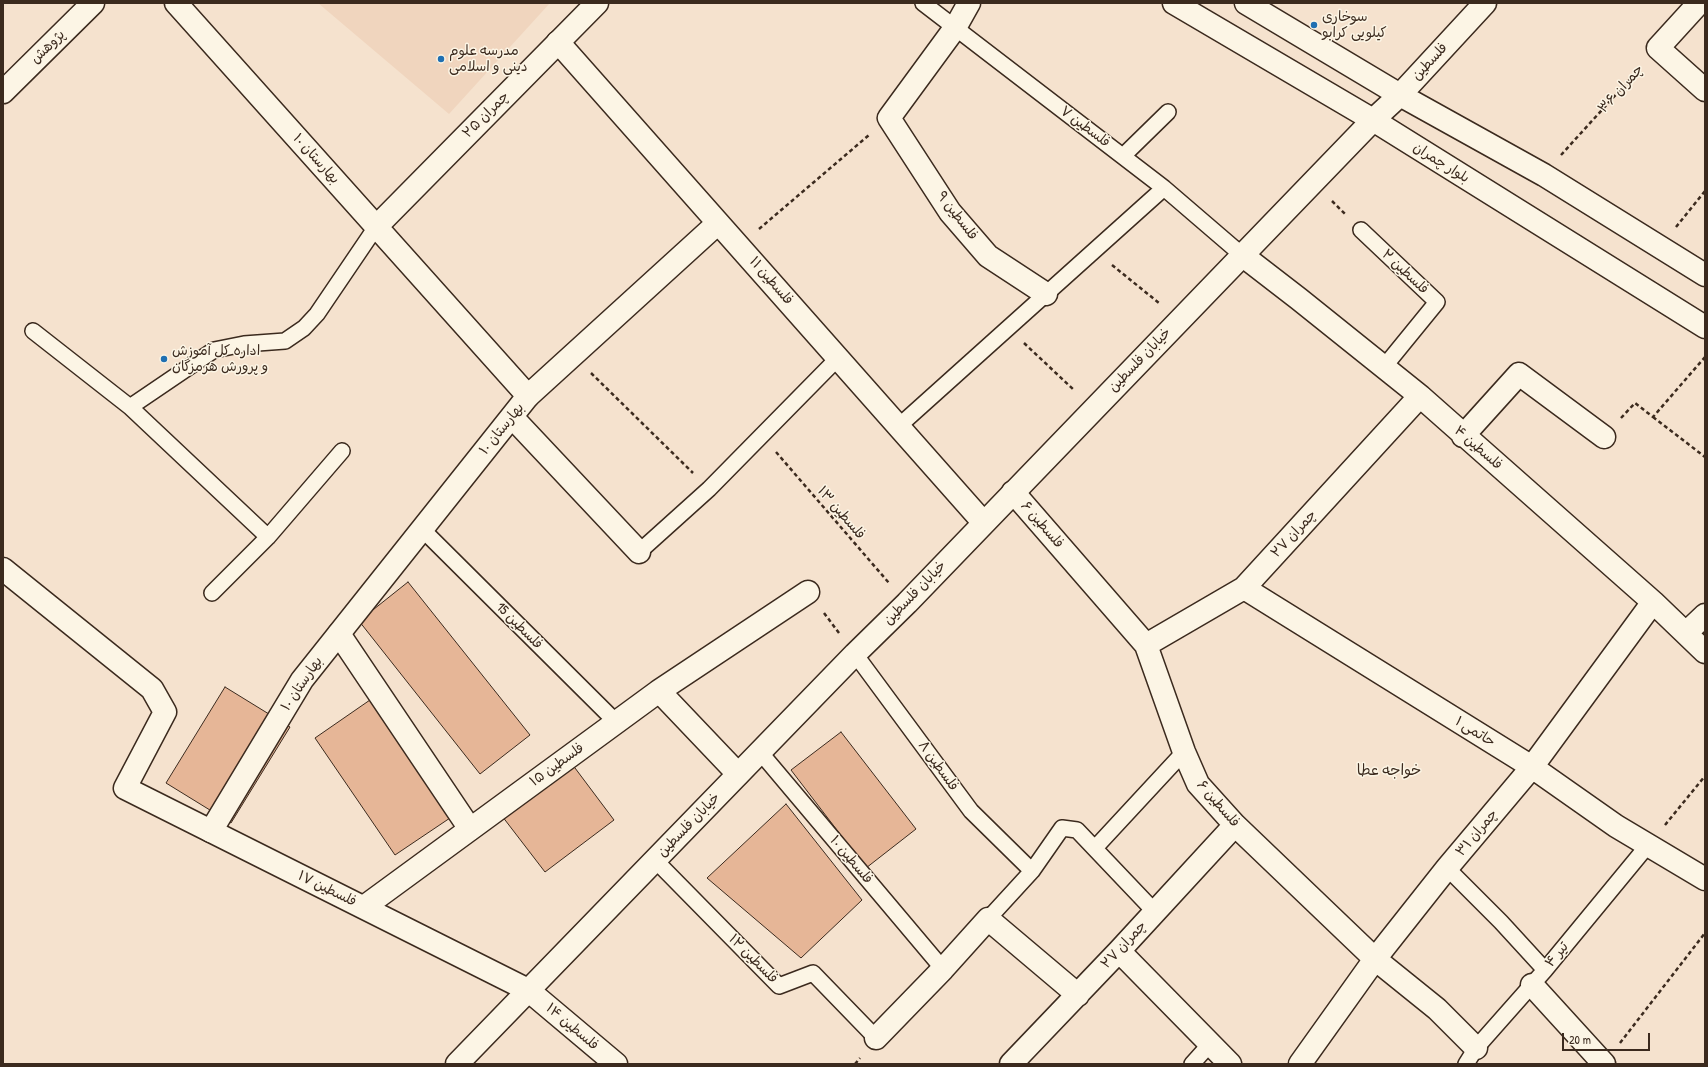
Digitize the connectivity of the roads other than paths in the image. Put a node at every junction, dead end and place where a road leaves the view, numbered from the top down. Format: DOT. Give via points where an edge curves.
graph roads {
  1 [pos="93,3"];
  2 [pos="176,3"];
  3 [pos="597,3"];
  4 [pos="923,3"];
  5 [pos="969,3"];
  6 [pos="1174,3"];
  7 [pos="1246,3"];
  8 [pos="1485,3"];
  9 [pos="1699,3"];
  10 [pos="955,28"];
  11 [pos="558,42"];
  12 [pos="1705,90"];
  13 [pos="3,92"];
  14 [pos="1400,94"];
  15 [pos="1168,112"];
  16 [pos="1373,120"];
  17 [pos="1123,156"];
  18 [pos="1164,188"];
  19 [pos="718,223"];
  20 [pos="376,226"];
  21 [pos="1361,230"];
  22 [pos="1242,255"];
  23 [pos="1705,275"];
  24 [pos="1046,294"];
  25 [pos="1705,327"];
  26 [pos="33,331"];
  27 [pos="838,358"];
  28 [pos="1384,367"];
  29 [pos="528,396"];
  30 [pos="1420,396"];
  31 [pos="130,407"];
  32 [pos="512,417"];
  33 [pos="899,426"];
  34 [pos="1463,436"];
  35 [pos="1604,437"];
  36 [pos="342,451"];
  37 [pos="1013,492"];
  38 [pos="983,522"];
  39 [pos="422,529"];
  40 [pos="268,537"];
  41 [pos="639,552"];
  42 [pos="3,569"];
  43 [pos="1244,588"];
  44 [pos="808,592"];
  45 [pos="212,593"];
  46 [pos="1654,602"];
  47 [pos="1705,615"];
  48 [pos="1686,633"];
  49 [pos="338,634"];
  50 [pos="1146,645"];
  51 [pos="1705,652"];
  52 [pos="855,654"];
  53 [pos="659,691"];
  54 [pos="616,722"];
  55 [pos="760,752"];
  56 [pos="1184,752"];
  57 [pos="1532,767"];
  58 [pos="738,774"];
  59 [pos="1235,825"];
  60 [pos="470,829"];
  61 [pos="211,831"];
  62 [pos="1648,845"];
  63 [pos="1094,848"];
  64 [pos="655,860"];
  65 [pos="1447,868"];
  66 [pos="1032,871"];
  67 [pos="1705,879"];
  68 [pos="364,907"];
  69 [pos="1155,912"];
  70 [pos="988,919"];
  71 [pos="1119,951"];
  72 [pos="1375,959"];
  73 [pos="943,969"];
  74 [pos="1538,977"];
  75 [pos="528,990"];
  76 [pos="1078,994"];
  77 [pos="876,1038"];
  78 [pos="1210,1044"];
  79 [pos="1471,1056"];
  80 [pos="1017,1062"];
  81 [pos="456,1064"];
  82 [pos="616,1064"];
  83 [pos="1192,1064"];
  84 [pos="1230,1064"];
  85 [pos="1300,1064"];
  86 [pos="1604,1064"];
  1 -- 13 [label="street, پژوهش"];
  2 -- 20 [label="street, بهارستان ۱۰"];
  3 -- 11 [label="street, چمران ۲۵"];
  4 -- 10 [label="lane, فلسطین ۷"];
  5 -- 10 [label="street"];
  6 -- 16 [label="street, بلوار چمران"];
  7 -- 14 [label="street"];
  8 -- 14 [label="street, فلسطین"];
  9 -- 12 [label="street" via="1658,48"];
  10 -- 17 [label="lane, فلسطین ۷"];
  10 -- 24 [label="street, فلسطین ۹" via="889,118 950,212 988,256"];
  11 -- 19 [label="street, فلسطین ۱۱"];
  11 -- 20 [label="street, چمران ۲۵"];
  14 -- 16 [label="street, فلسطین"];
  14 -- 23 [label="street" via="1544,175"];
  15 -- 17 [label="lane"];
  16 -- 22 [label="street, خیابان فلسطین"];
  16 -- 25 [label="street, بلوار چمران"];
  17 -- 18 [label="lane, فلسطین ۷"];
  18 -- 22 [label="lane, فلسطین ۷"];
  18 -- 24 [label="lane"];
  19 -- 27 [label="street, فلسطین ۱۱"];
  19 -- 29 [label="street"];
  20 -- 29 [label="street, بهارستان ۱۰"];
  20 -- 31 [label="lane" via="317,314 304,328 285,341 244,344 214,350"];
  21 -- 28 [label="lane, فلسطین ۲" via="1437,302"];
  22 -- 28 [label="street, فلسطین ۴"];
  22 -- 37 [label="street, خیابان فلسطین"];
  24 -- 33 [label="lane"];
  26 -- 31 [label="lane"];
  27 -- 33 [label="street, فلسطین ۱۱"];
  27 -- 41 [label="lane" via="709,489"];
  28 -- 30 [label="street, فلسطین ۴"];
  29 -- 32 [label="street, بهارستان ۱۰"];
  30 -- 34 [label="street, فلسطین ۴"];
  30 -- 43 [label="street, چمران ۲۷"];
  31 -- 40 [label="lane"];
  32 -- 39 [label="street, بهارستان ۱۰"];
  32 -- 41 [label="street"];
  33 -- 38 [label="street, فلسطین ۱۱"];
  34 -- 35 [label="street" via="1519,374"];
  34 -- 46 [label="street, فلسطین ۴"];
  36 -- 40 [label="lane"];
  37 -- 38 [label="street, خیابان فلسطین"];
  37 -- 50 [label="street, فلسطین ۶"];
  38 -- 52 [label="street, خیابان فلسطین"];
  39 -- 49 [label="street, بهارستان ۱۰"];
  39 -- 54 [label="lane, فلسطین 15"];
  40 -- 45 [label="lane"];
  42 -- 61 [label="street, فلسطین ۱۷" via="152,689 165,712 125,788"];
  43 -- 50 [label="street, چمران ۲۷"];
  43 -- 57 [label="street, حاتمی ۱"];
  44 -- 53 [label="street, فلسطین ۱۵"];
  46 -- 48 [label="street, فلسطین ۴"];
  46 -- 57 [label="street, چمران ۳۱"];
  47 -- 48 [label="street"];
  48 -- 51 [label="street, فلسطین ۴"];
  49 -- 60 [label="street"];
  49 -- 61 [label="street, بهارستان ۱۰" via="302,680"];
  50 -- 56 [label="street, فلسطین ۶"];
  52 -- 55 [label="street, خیابان فلسطین"];
  52 -- 66 [label="lane, فلسطین ۸" via="971,811"];
  53 -- 54 [label="street, فلسطین ۱۵"];
  53 -- 58 [label="street"];
  54 -- 60 [label="street, فلسطین ۱۵"];
  55 -- 58 [label="street, خیابان فلسطین"];
  55 -- 73 [label="lane, فلسطین ۱۰"];
  56 -- 59 [label="street, فلسطین ۶" via="1198,784"];
  56 -- 63 [label="lane"];
  57 -- 62 [label="street, حاتمی ۱" via="1616,826"];
  57 -- 65 [label="street, چمران ۳۱"];
  58 -- 64 [label="street, خیابان فلسطین"];
  59 -- 69 [label="street, چمران ۲۷"];
  59 -- 72 [label="street, فلسطین ۶"];
  60 -- 68 [label="street, فلسطین ۱۵"];
  61 -- 68 [label="street, فلسطین ۱۷"];
  62 -- 67 [label="street, حاتمی ۱"];
  62 -- 74 [label="lane, تیر ۴"];
  63 -- 66 [label="lane" via="1077,830 1062,828"];
  63 -- 69 [label="lane"];
  64 -- 75 [label="street, خیابان فلسطین"];
  64 -- 77 [label="lane, فلسطین ۱۲" via="779,986 813,973"];
  65 -- 72 [label="street, چمران ۳۱"];
  65 -- 74 [label="lane" via="1501,922"];
  66 -- 70 [label="lane"];
  68 -- 75 [label="street, فلسطین ۱۷"];
  69 -- 71 [label="street, چمران ۲۷"];
  70 -- 73 [label="street"];
  70 -- 76 [label="street"];
  71 -- 76 [label="street, چمران ۲۷"];
  71 -- 78 [label="street"];
  72 -- 79 [label="street, فلسطین ۶" via="1437,1009"];
  72 -- 85 [label="street, چمران ۳۱"];
  73 -- 77 [label="street"];
  74 -- 79 [label="lane, تیر ۴"];
  74 -- 86 [label="street"];
  75 -- 81 [label="street, خیابان فلسطین"];
  75 -- 82 [label="street, فلسطین ۱۴"];
  76 -- 80 [label="street, چمران ۲۷"];
  78 -- 83 [label="lane"];
  78 -- 84 [label="street"];
}
